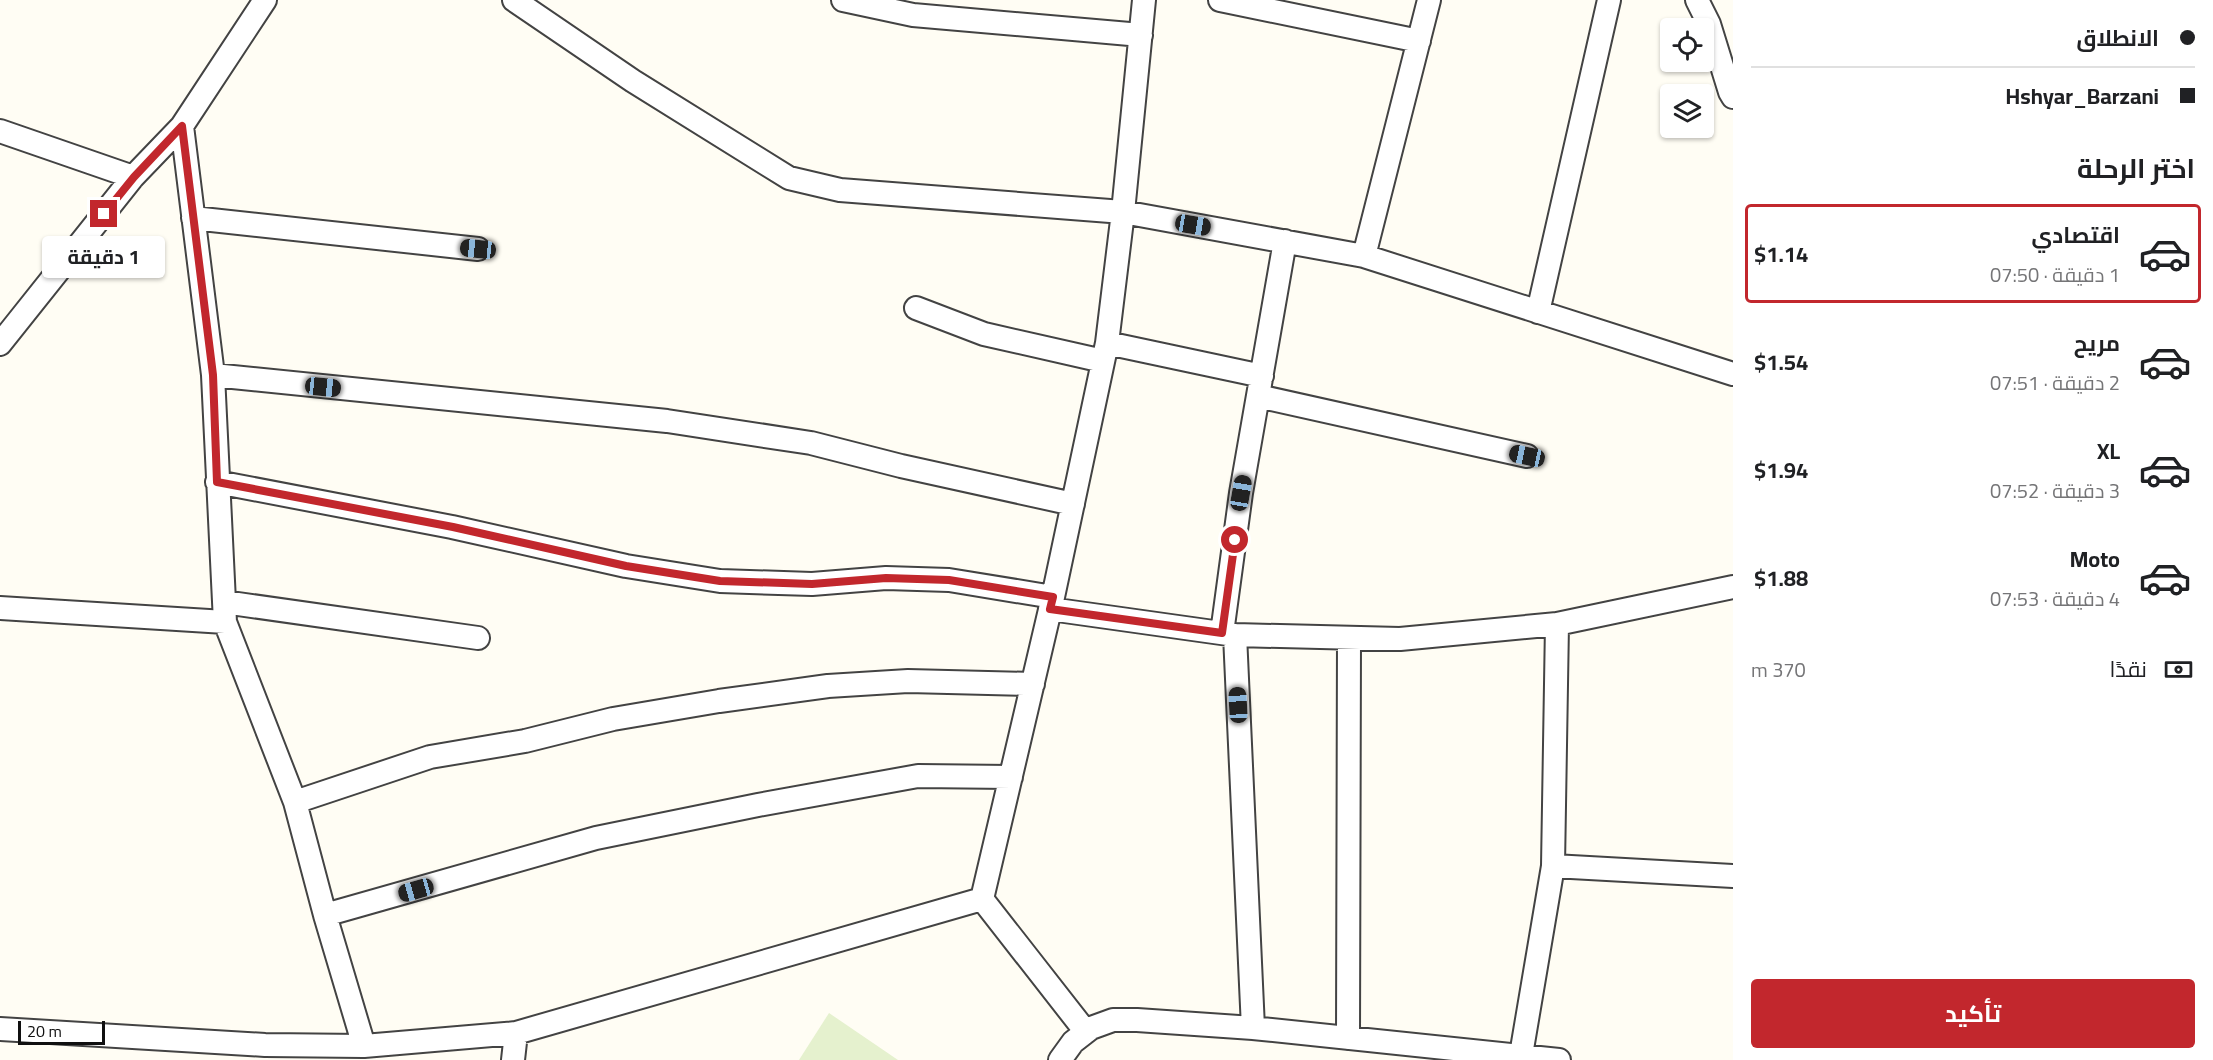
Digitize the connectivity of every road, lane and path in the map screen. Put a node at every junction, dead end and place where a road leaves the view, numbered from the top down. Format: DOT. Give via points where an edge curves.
graph roads {
  1 [pos="265,0"];
  2 [pos="514,0"];
  3 [pos="843,0"];
  4 [pos="1144,0"];
  5 [pos="1220,0"];
  6 [pos="1429,0"];
  7 [pos="1610,0"];
  8 [pos="1697,0"];
  9 [pos="1141,35"];
  10 [pos="1419,41"];
  11 [pos="1733,97"];
  12 [pos="182,126"];
  13 [pos="0,131"];
  14 [pos="134,177"];
  15 [pos="1123,212"];
  16 [pos="193,218"];
  17 [pos="1285,242"];
  18 [pos="478,249"];
  19 [pos="1364,256"];
  20 [pos="916,308"];
  21 [pos="1538,312"];
  22 [pos="0,344"];
  23 [pos="1105,352"];
  24 [pos="1733,374"];
  25 [pos="213,375"];
  26 [pos="1260,386"];
  27 [pos="1527,456"];
  28 [pos="217,482"];
  29 [pos="1072,504"];
  30 [pos="1733,587"];
  31 [pos="1051,603"];
  32 [pos="0,608"];
  33 [pos="224,612"];
  34 [pos="1557,624"];
  35 [pos="1229,634"];
  36 [pos="478,638"];
  37 [pos="1349,638"];
  38 [pos="1033,684"];
  39 [pos="1011,777"];
  40 [pos="296,802"];
  41 [pos="1553,866"];
  42 [pos="1733,876"];
  43 [pos="982,899"];
  44 [pos="325,915"];
  45 [pos="1253,1028"];
  46 [pos="0,1029"];
  47 [pos="1086,1032"];
  48 [pos="516,1034"];
  49 [pos="1348,1038"];
  50 [pos="364,1046"];
  51 [pos="265,1053"];
  52 [pos="1521,1055"];
  53 [pos="513,1060"];
  54 [pos="1060,1060"];
  55 [pos="1559,1060"];
  1 -- 12 [label="street"];
  2 -- 15 [label="street" via="633,81 789,178 840,190"];
  3 -- 9 [label="street" via="913,15"];
  4 -- 9 [label="street"];
  5 -- 10 [label="street"];
  6 -- 10 [label="street"];
  7 -- 21 [label="street"];
  8 -- 11 [label="street"];
  9 -- 15 [label="street"];
  10 -- 19 [label="street"];
  12 -- 14 [label="street"];
  12 -- 16 [label="street"];
  13 -- 14 [label="street"];
  14 -- 22 [label="street"];
  15 -- 17 [label="street"];
  15 -- 23 [label="street"];
  16 -- 18 [label="street"];
  16 -- 25 [label="street"];
  17 -- 19 [label="street"];
  17 -- 26 [label="street"];
  19 -- 21 [label="street"];
  20 -- 23 [label="street" via="984,334"];
  21 -- 24 [label="street"];
  23 -- 26 [label="street"];
  23 -- 29 [label="street"];
  25 -- 28 [label="street"];
  25 -- 29 [label="street" via="679,423 811,443"];
  26 -- 27 [label="street"];
  26 -- 35 [label="street" via="1241,493"];
  28 -- 31 [label="street" via="453,527 626,566 720,581 812,584 886,578 949,580"];
  28 -- 33 [label="street"];
  29 -- 31 [label="street"];
  30 -- 34 [label="street"];
  31 -- 35 [label="street"];
  31 -- 38 [label="street"];
  32 -- 33 [label="street"];
  33 -- 36 [label="street"];
  33 -- 40 [label="street"];
  34 -- 37 [label="street" via="1400,639"];
  34 -- 41 [label="street"];
  35 -- 37 [label="street"];
  35 -- 45 [label="street"];
  37 -- 49 [label="street"];
  38 -- 39 [label="street"];
  38 -- 40 [label="street" via="908,681 828,686 719,701 430,757"];
  39 -- 43 [label="street"];
  39 -- 44 [label="street" via="918,776 735,810 596,838"];
  40 -- 44 [label="street"];
  41 -- 42 [label="street"];
  41 -- 52 [label="street"];
  43 -- 47 [label="street"];
  43 -- 48 [label="street"];
  44 -- 50 [label="street"];
  45 -- 47 [label="street" via="1113,1020"];
  45 -- 49 [label="street"];
  46 -- 51 [label="street"];
  47 -- 54 [label="street" via="1072,1042"];
  48 -- 50 [label="street"];
  48 -- 53 [label="street"];
  49 -- 52 [label="street"];
  50 -- 51 [label="street"];
  52 -- 55 [label="street"];
}
